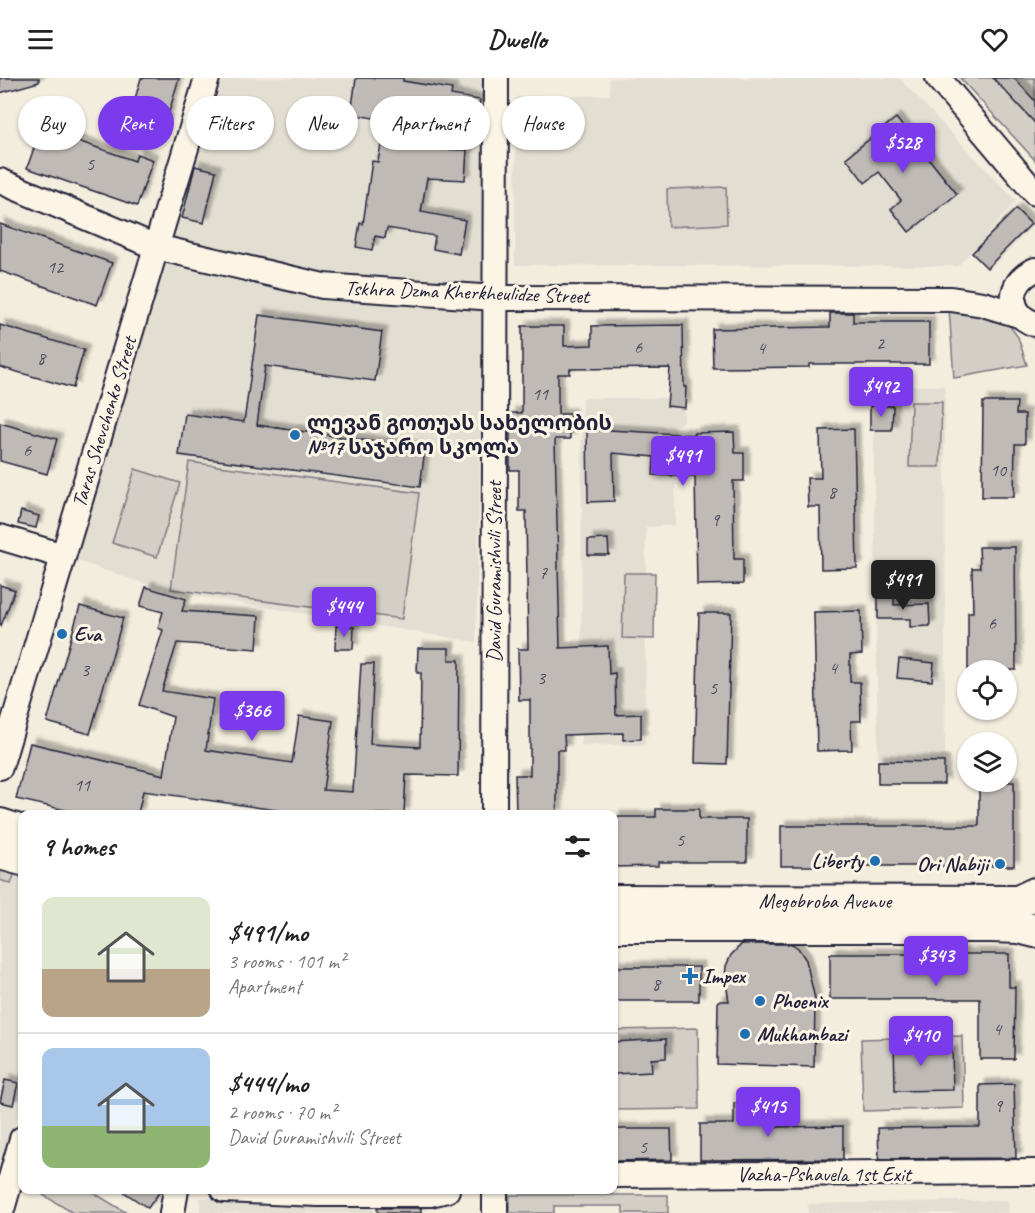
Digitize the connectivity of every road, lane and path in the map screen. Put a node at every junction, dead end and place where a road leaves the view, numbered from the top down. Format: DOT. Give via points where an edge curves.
graph roads {
  1 [pos="207,78"];
  2 [pos="496,78"];
  3 [pos="938,78"];
  4 [pos="1,184"];
  5 [pos="1035,193"];
  6 [pos="156,247"];
  7 [pos="1026,276"];
  8 [pos="495,298"];
  9 [pos="951,299"];
  10 [pos="1029,324"];
  11 [pos="0,537"];
  12 [pos="63,556"];
  13 [pos="0,766"];
  14 [pos="494,810"];
  15 [pos="0,825"];
  16 [pos="18,831"];
  17 [pos="0,853"];
  18 [pos="18,858"];
  19 [pos="1035,894"];
  20 [pos="618,901"];
  21 [pos="618,926"];
  22 [pos="1035,931"];
  23 [pos="18,1153"];
  24 [pos="1035,1172"];
  25 [pos="618,1175"];
  26 [pos="175,1194"];
  27 [pos="318,1194"];
  28 [pos="430,1194"];
  29 [pos="495,1194"];
  30 [pos="1,1213"];
  31 [pos="172,1213"];
  32 [pos="495,1213"];
  1 -- 6 [label="street, Taras Shevchenko Street"];
  2 -- 8 [label="street, David Guramishvili Street"];
  3 -- 5 [label="street"];
  4 -- 6 [label="street, Tskhra Dzma Kherkheulidze Street"];
  6 -- 8 [label="street, Tskhra Dzma Kherkheulidze Street" via="323,286"];
  6 -- 12 [label="street, Taras Shevchenko Street"];
  7 -- 9 [label="street, Tskhra Dzma Kherkheulidze Street" via="1002,290"];
  7 -- 10 [label="street" via="1013,295 1014,305"];
  8 -- 9 [label="street, Tskhra Dzma Kherkheulidze Street"];
  8 -- 14 [label="street, David Guramishvili Street"];
  9 -- 10 [label="street, Tskhra Dzma Kherkheulidze Street" via="983,303"];
  11 -- 12 [label="street"];
  12 -- 13 [label="street, Taras Shevchenko Street"];
  15 -- 16 [label="main road"];
  17 -- 18 [label="main road"];
  19 -- 20 [label="main road, Megobroba Avenue" via="1018,902"];
  21 -- 22 [label="main road, Megobroba Avenue" via="991,926"];
  23 -- 30 [label="street"];
  24 -- 25 [label="street, Vazha-Pshavela 1st Exit"];
  26 -- 31 [label="street"];
  27 -- 28 [label="street"];
  29 -- 32 [label="street"];
}
